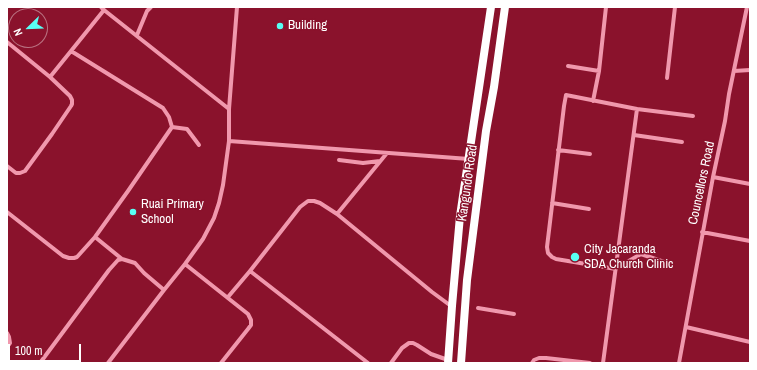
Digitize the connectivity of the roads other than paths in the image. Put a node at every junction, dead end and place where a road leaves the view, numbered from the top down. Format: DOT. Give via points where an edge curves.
graph roads {
  1 [pos="151,7"];
  2 [pos="237,7"];
  3 [pos="491,7"];
  4 [pos="505,7"];
  5 [pos="606,7"];
  6 [pos="675,7"];
  7 [pos="747,7"];
  8 [pos="102,8"];
  9 [pos="137,35"];
  10 [pos="7,42"];
  11 [pos="71,51"];
  12 [pos="568,66"];
  13 [pos="750,70"];
  14 [pos="599,71"];
  15 [pos="734,71"];
  16 [pos="50,77"];
  17 [pos="666,78"];
  18 [pos="593,101"];
  19 [pos="229,109"];
  20 [pos="637,109"];
  21 [pos="693,116"];
  22 [pos="172,126"];
  23 [pos="634,135"];
  24 [pos="229,141"];
  25 [pos="682,142"];
  26 [pos="199,145"];
  27 [pos="558,150"];
  28 [pos="387,153"];
  29 [pos="590,154"];
  30 [pos="469,159"];
  31 [pos="339,160"];
  32 [pos="380,161"];
  33 [pos="7,166"];
  34 [pos="713,177"];
  35 [pos="750,184"];
  36 [pos="552,203"];
  37 [pos="589,208"];
  38 [pos="7,212"];
  39 [pos="337,214"];
  40 [pos="702,232"];
  41 [pos="95,237"];
  42 [pos="750,241"];
  43 [pos="122,259"];
  44 [pos="617,262"];
  45 [pos="667,263"];
  46 [pos="185,264"];
  47 [pos="616,269"];
  48 [pos="250,271"];
  49 [pos="164,290"];
  50 [pos="228,298"];
  51 [pos="452,306"];
  52 [pos="478,308"];
  53 [pos="514,314"];
  54 [pos="686,327"];
  55 [pos="7,334"];
  56 [pos="750,342"];
  57 [pos="7,347"];
  58 [pos="448,362"];
  59 [pos="40,363"];
  60 [pos="108,363"];
  61 [pos="222,363"];
  62 [pos="368,363"];
  63 [pos="391,363"];
  64 [pos="461,363"];
  65 [pos="532,363"];
  66 [pos="590,363"];
  67 [pos="603,363"];
  68 [pos="679,363"];
  1 -- 9 [label="street"];
  2 -- 19 [label="street"];
  3 -- 30 [label="highway, Kangundo Road"];
  4 -- 64 [label="highway, Kangundo Road" via="467,280"];
  5 -- 14 [label="street"];
  6 -- 17 [label="street"];
  7 -- 15 [label="street, Councellors Road"];
  8 -- 9 [label="street"];
  8 -- 11 [label="street"];
  9 -- 19 [label="street"];
  10 -- 16 [label="street"];
  11 -- 16 [label="street"];
  11 -- 22 [label="street" via="163,108"];
  12 -- 14 [label="street"];
  13 -- 15 [label="street"];
  14 -- 18 [label="street"];
  15 -- 34 [label="street, Councellors Road"];
  16 -- 33 [label="street" via="70,96 72,104 25,171 16,173"];
  18 -- 20 [label="street"];
  18 -- 27 [label="street" via="566,95"];
  19 -- 24 [label="street"];
  20 -- 21 [label="street"];
  20 -- 23 [label="street"];
  22 -- 26 [label="street" via="187,130"];
  22 -- 41 [label="street"];
  23 -- 25 [label="street"];
  23 -- 44 [label="street"];
  24 -- 28 [label="street"];
  24 -- 46 [label="street" via="223,185 214,218"];
  27 -- 29 [label="street"];
  27 -- 36 [label="street"];
  28 -- 30 [label="street"];
  28 -- 32 [label="street"];
  30 -- 51 [label="highway, Kangundo Road" via="460,216"];
  31 -- 32 [label="street" via="363,163"];
  32 -- 39 [label="street"];
  34 -- 35 [label="street"];
  34 -- 40 [label="street, Councellors Road"];
  36 -- 37 [label="street"];
  36 -- 47 [label="street" via="548,253 556,259"];
  38 -- 41 [label="street" via="69,258 77,256"];
  39 -- 48 [label="street" via="320,203 308,201 300,207"];
  39 -- 51 [label="street"];
  40 -- 42 [label="street"];
  40 -- 54 [label="street, Councellors Road"];
  41 -- 43 [label="street"];
  43 -- 49 [label="street" via="136,263"];
  43 -- 59 [label="street" via="109,270"];
  44 -- 45 [label="street" via="627,262 641,254"];
  44 -- 47 [label="street"];
  46 -- 49 [label="street"];
  46 -- 50 [label="street"];
  47 -- 67 [label="street"];
  48 -- 50 [label="street"];
  48 -- 62 [label="street"];
  49 -- 60 [label="street"];
  50 -- 61 [label="street" via="248,314 251,325"];
  51 -- 58 [label="highway, Kangundo Road"];
  52 -- 53 [label="street"];
  54 -- 56 [label="street"];
  54 -- 68 [label="street, Councellors Road"];
  55 -- 57 [label="street" via="10,343"];
  58 -- 63 [label="street" via="409,343"];
  65 -- 66 [label="street" via="539,358"];
}
